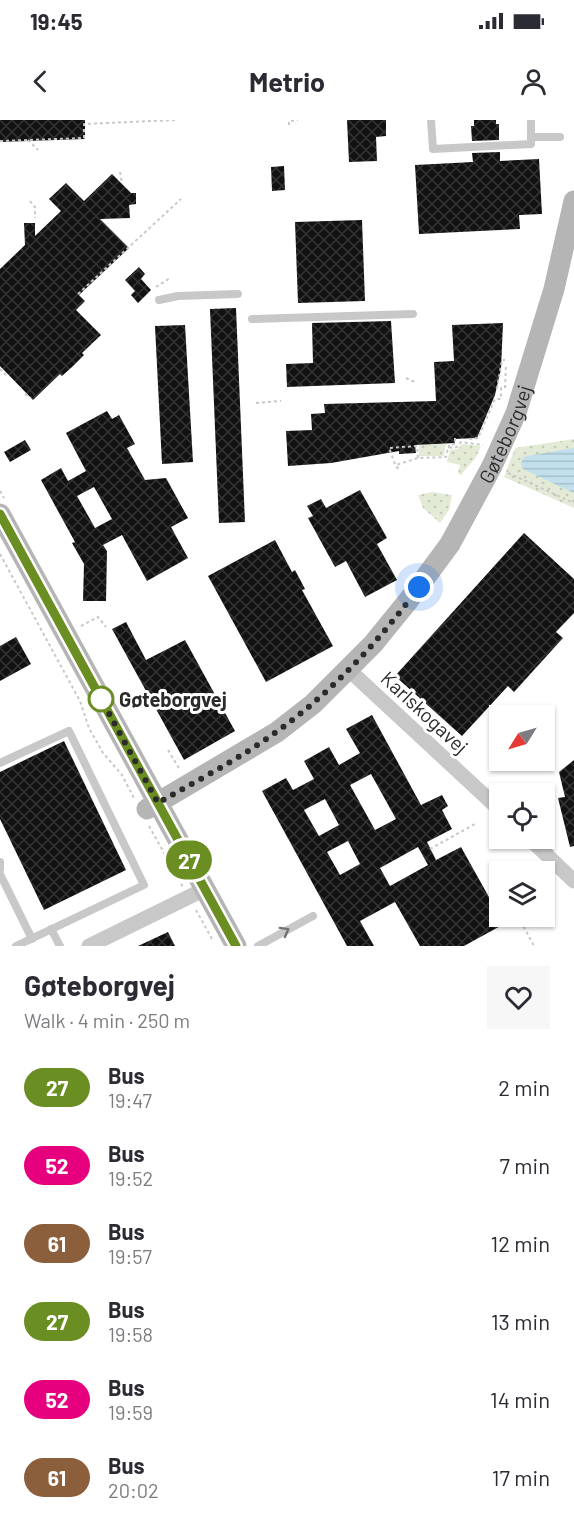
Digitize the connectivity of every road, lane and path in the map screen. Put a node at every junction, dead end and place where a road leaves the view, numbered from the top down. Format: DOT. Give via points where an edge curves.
graph roads {
  1 [pos="176,120"];
  2 [pos="298,120"];
  3 [pos="431,120"];
  4 [pos="531,120"];
  5 [pos="289,125"];
  6 [pos="531,137"];
  7 [pos="560,138"];
  8 [pos="28,140"];
  9 [pos="0,141"];
  10 [pos="38,150"];
  11 [pos="120,172"];
  12 [pos="122,184"];
  13 [pos="181,199"];
  14 [pos="30,201"];
  15 [pos="574,201"];
  16 [pos="35,218"];
  17 [pos="170,278"];
  18 [pos="156,287"];
  19 [pos="78,294"];
  20 [pos="238,294"];
  21 [pos="159,300"];
  22 [pos="412,314"];
  23 [pos="252,319"];
  24 [pos="0,369"];
  25 [pos="6,375"];
  26 [pos="406,378"];
  27 [pos="417,383"];
  28 [pos="501,393"];
  29 [pos="25,394"];
  30 [pos="31,398"];
  31 [pos="280,401"];
  32 [pos="256,403"];
  33 [pos="455,435"];
  34 [pos="469,440"];
  35 [pos="449,446"];
  36 [pos="418,458"];
  37 [pos="496,458"];
  38 [pos="396,465"];
  39 [pos="398,469"];
  40 [pos="574,503"];
  41 [pos="0,514"];
  42 [pos="0,541"];
  43 [pos="0,554"];
  44 [pos="106,627"];
  45 [pos="66,635"];
  46 [pos="348,669"];
  47 [pos="168,750"];
  48 [pos="0,763"];
  49 [pos="189,785"];
  50 [pos="489,800"];
  51 [pos="147,809"];
  52 [pos="475,824"];
  53 [pos="430,849"];
  54 [pos="541,849"];
  55 [pos="0,862"];
  56 [pos="0,869"];
  57 [pos="0,874"];
  58 [pos="574,881"];
  59 [pos="196,894"];
  60 [pos="313,916"];
  61 [pos="524,927"];
  62 [pos="51,929"];
  63 [pos="32,939"];
  64 [pos="16,946"];
  65 [pos="60,946"];
  66 [pos="89,946"];
  67 [pos="216,946"];
  68 [pos="222,946"];
  69 [pos="236,946"];
  70 [pos="258,946"];
  71 [pos="534,946"];
  1 -- 8 [label="path" via="84,124 84,138"];
  2 -- 5 [label="path" via="289,121"];
  3 -- 6 [label="lane" via="433,149 531,144"];
  4 -- 6 [label="lane"];
  6 -- 7 [label="lane"];
  8 -- 9 [label="path"];
  8 -- 10 [label="path"];
  11 -- 12 [label="path"];
  13 -- 19 [label="path"];
  14 -- 16 [label="path" via="35,207"];
  15 -- 37 [label="street, Gøteborgvej" via="550,301 516,413"];
  17 -- 18 [label="path"];
  20 -- 21 [label="lane"];
  22 -- 23 [label="lane"];
  24 -- 25 [label="path"];
  26 -- 27 [label="path"];
  28 -- 28 [label="path" via="505,393 502,360 497,388 501,388"];
  28 -- 34 [label="path" via="478,438"];
  29 -- 30 [label="path"];
  31 -- 32 [label="path"];
  33 -- 35 [label="path" via="455,444"];
  34 -- 35 [label="path" via="457,447"];
  34 -- 37 [label="path"];
  35 -- 36 [label="path" via="446,459"];
  36 -- 38 [label="path"];
  36 -- 38 [label="path" via="417,446 389,448"];
  37 -- 40 [label="path"];
  37 -- 46 [label="street, Gøteborgvej" via="450,544 373,644"];
  38 -- 39 [label="path"];
  41 -- 45 [label="street"];
  42 -- 51 [label="street"];
  43 -- 51 [label="path" via="81,701 89,728 103,753"];
  44 -- 45 [label="path" via="98,617"];
  45 -- 51 [label="street"];
  46 -- 49 [label="street, Gøteborgvej" via="278,732"];
  46 -- 50 [label="street, Karlskogavej"];
  47 -- 49 [label="path"];
  48 -- 62 [label="lane" via="69,731 144,885"];
  49 -- 51 [label="street, Gøteborgvej"];
  51 -- 59 [label="street"];
  51 -- 59 [label="path"];
  52 -- 53 [label="path"];
  54 -- 58 [label="street"];
  55 -- 56 [label="lane"];
  57 -- 63 [label="lane"];
  59 -- 66 [label="street"];
  59 -- 67 [label="path"];
  59 -- 68 [label="street"];
  59 -- 69 [label="street"];
  70 -- 60 [label="lane, one-way"];
  61 -- 71 [label="path"];
  62 -- 63 [label="lane"];
  62 -- 65 [label="lane"];
  63 -- 64 [label="lane"];
}
